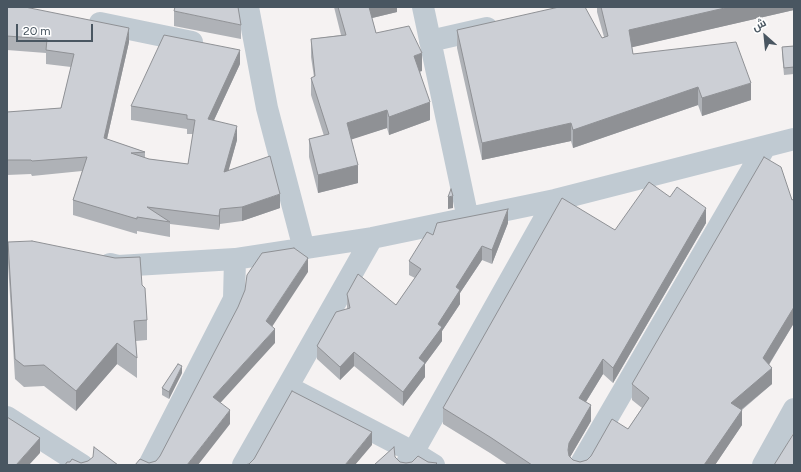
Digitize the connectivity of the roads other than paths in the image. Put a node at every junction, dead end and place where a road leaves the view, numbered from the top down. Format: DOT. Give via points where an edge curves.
graph roads {
  1 [pos="248,7"];
  2 [pos="423,7"];
  3 [pos="80,19"];
  4 [pos="506,24"];
  5 [pos="430,41"];
  6 [pos="211,46"];
  7 [pos="234,50"];
  8 [pos="257,55"];
  9 [pos="794,139"];
  10 [pos="765,147"];
  11 [pos="555,200"];
  12 [pos="468,219"];
  13 [pos="372,238"];
  14 [pos="304,248"];
  15 [pos="235,259"];
  16 [pos="88,260"];
  17 [pos="288,387"];
  18 [pos="794,409"];
  19 [pos="7,417"];
  20 [pos="409,458"];
  21 [pos="80,464"];
  22 [pos="149,465"];
  23 [pos="243,465"];
  24 [pos="434,465"];
  25 [pos="580,465"];
  26 [pos="763,465"];
  1 -- 8 [label="street"];
  2 -- 5 [label="street"];
  3 -- 6 [label="street"];
  4 -- 5 [label="street"];
  5 -- 12 [label="street"];
  7 -- 8 [label="street"];
  8 -- 14 [label="street" via="267,108"];
  9 -- 10 [label="street"];
  10 -- 11 [label="street"];
  10 -- 25 [label="street"];
  11 -- 12 [label="street"];
  11 -- 20 [label="street"];
  12 -- 13 [label="street"];
  13 -- 14 [label="street"];
  13 -- 17 [label="street"];
  14 -- 15 [label="street"];
  15 -- 16 [label="street" via="118,266"];
  15 -- 22 [label="street" via="234,299"];
  17 -- 20 [label="street"];
  17 -- 23 [label="street"];
  18 -- 26 [label="street"];
  19 -- 21 [label="street"];
  20 -- 24 [label="street"];
}
